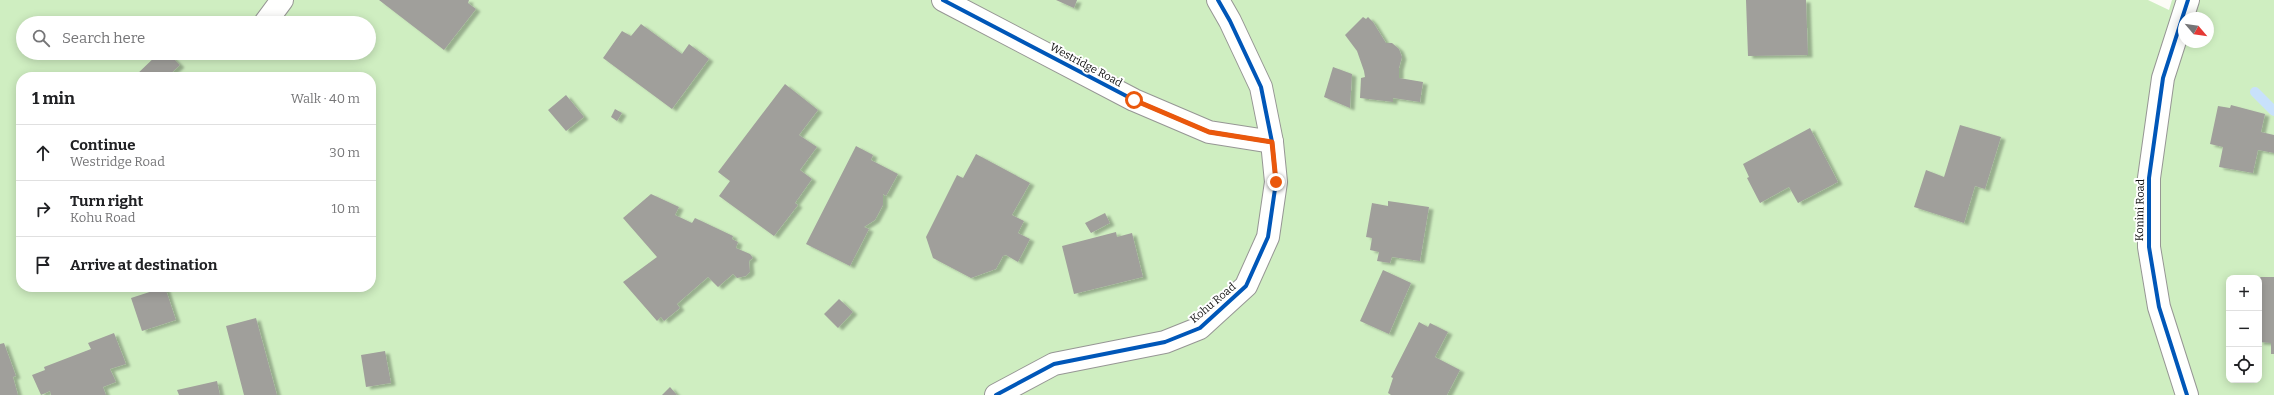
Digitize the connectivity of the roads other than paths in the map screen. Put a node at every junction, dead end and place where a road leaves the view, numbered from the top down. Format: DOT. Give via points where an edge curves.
graph roads {
  1 [pos="282,0"];
  2 [pos="943,0"];
  3 [pos="1218,0"];
  4 [pos="2188,0"];
  5 [pos="270,16"];
  6 [pos="1272,142"];
  7 [pos="996,395"];
  8 [pos="2187,395"];
  1 -- 5 [label="street"];
  2 -- 6 [label="street, Westridge Road" via="1134,100 1209,132"];
  3 -- 6 [label="street, Kohu Road" via="1261,87"];
  4 -- 8 [label="street, Konini Road" via="2163,78 2149,178 2149,239 2159,307"];
  6 -- 7 [label="street, Kohu Road" via="1276,182 1268,236 1246,286 1200,328 1165,342 1054,364"];
}
